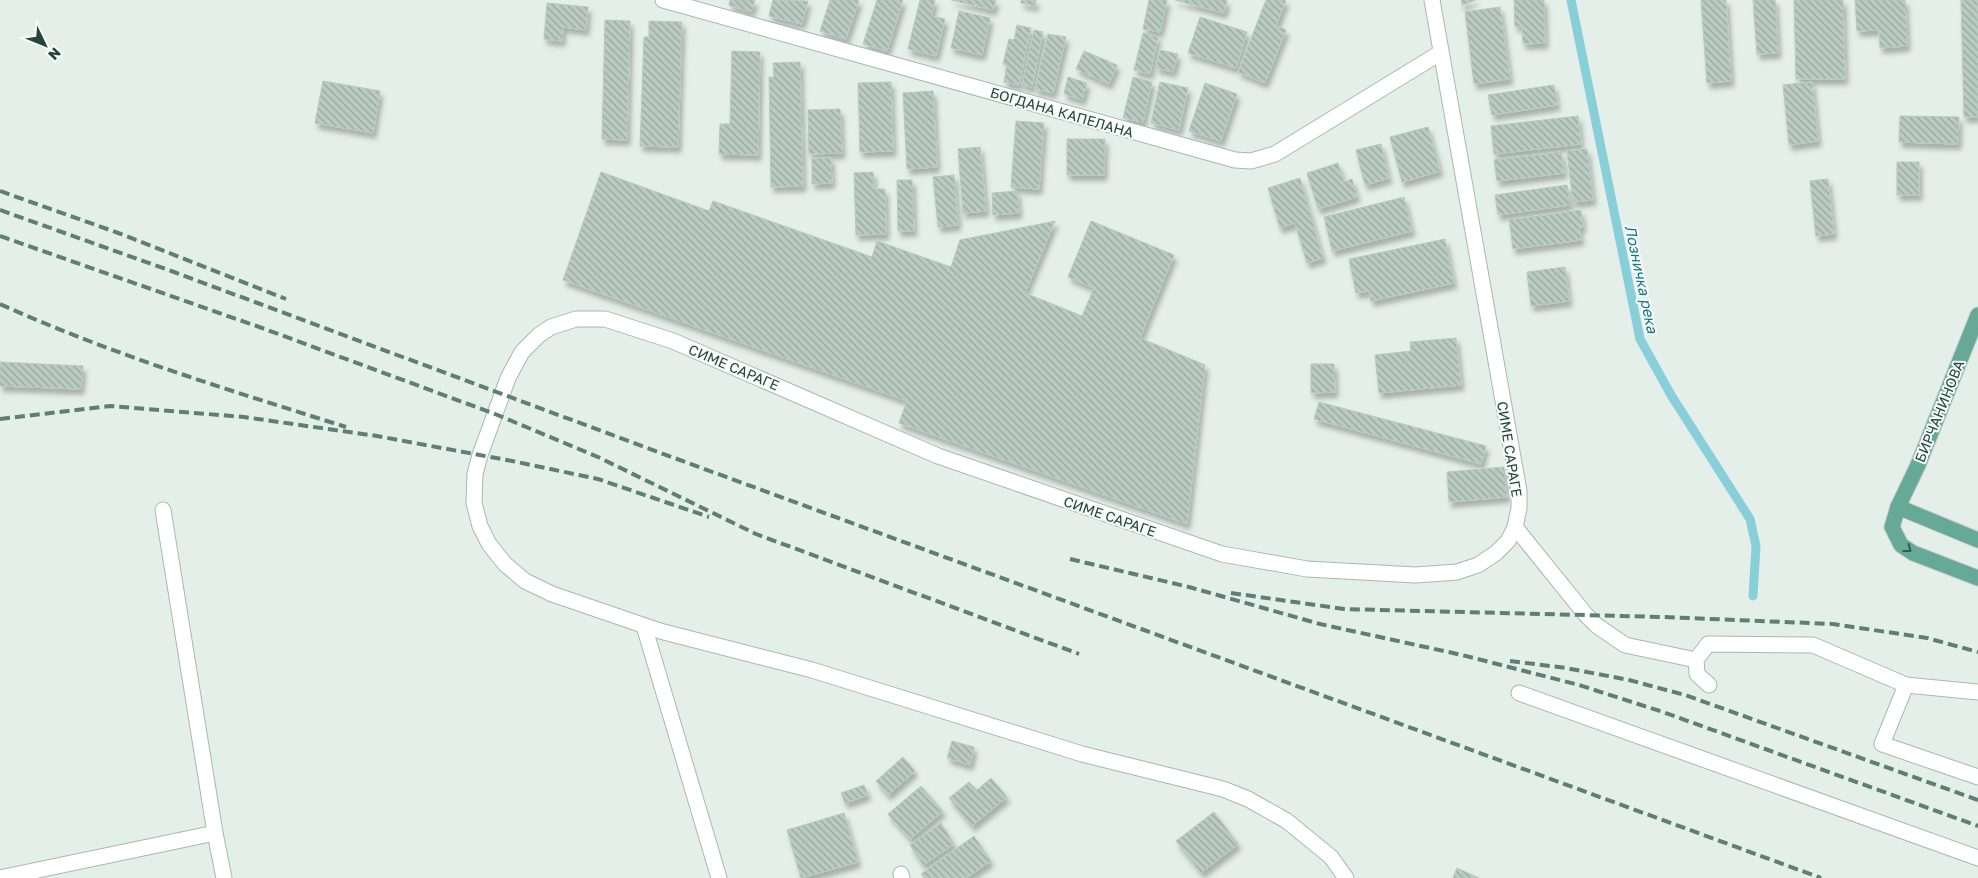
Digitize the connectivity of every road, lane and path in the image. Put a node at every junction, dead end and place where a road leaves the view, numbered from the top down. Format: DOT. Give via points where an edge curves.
graph roads {
  1 [pos="663,0"];
  2 [pos="1432,0"];
  3 [pos="1440,53"];
  4 [pos="1978,315"];
  5 [pos="1898,507"];
  6 [pos="163,510"];
  7 [pos="1515,527"];
  8 [pos="1978,540"];
  9 [pos="1978,578"];
  10 [pos="644,626"];
  11 [pos="1696,660"];
  12 [pos="1709,685"];
  13 [pos="1906,685"];
  14 [pos="1978,692"];
  15 [pos="1519,693"];
  16 [pos="1978,777"];
  17 [pos="215,833"];
  18 [pos="1978,858"];
  19 [pos="0,878"];
  20 [pos="224,878"];
  21 [pos="720,878"];
  22 [pos="1346,878"];
  1 -- 3 [label="street, БОГДАНА КАПЕЛАНА" via="1235,160 1252,161 1275,154"];
  2 -- 3 [label="street, СИМЕ САРАГЕ"];
  3 -- 7 [label="street, СИМЕ САРАГЕ" via="1519,491"];
  4 -- 5 [label="main road, БИРЧАНИНОВА"];
  5 -- 8 [label="main road"];
  5 -- 9 [label="main road, БИРЧАНИНОВА, one-way" via="1892,527 1902,545 1913,553"];
  6 -- 17 [label="street"];
  7 -- 10 [label="street, СИМЕ САРАГЕ" via="1508,541 1478,565 1457,572 1416,576 1307,569 1222,554 938,456 673,341 605,320 589,318 561,323 530,344 516,361 508,378 475,474 477,516 489,544 525,581 552,594"];
  7 -- 11 [label="street" via="1596,625 1625,645"];
  10 -- 21 [label="street"];
  10 -- 22 [label="street, СИМЕ САРАГЕ" via="812,670 1082,754 1223,789 1287,821 1331,856"];
  11 -- 12 [label="street" via="1697,674"];
  11 -- 13 [label="street" via="1708,644 1813,645"];
  13 -- 14 [label="street"];
  13 -- 16 [label="street" via="1882,744"];
  15 -- 18 [label="street"];
  17 -- 19 [label="street"];
  17 -- 20 [label="street"];
}
